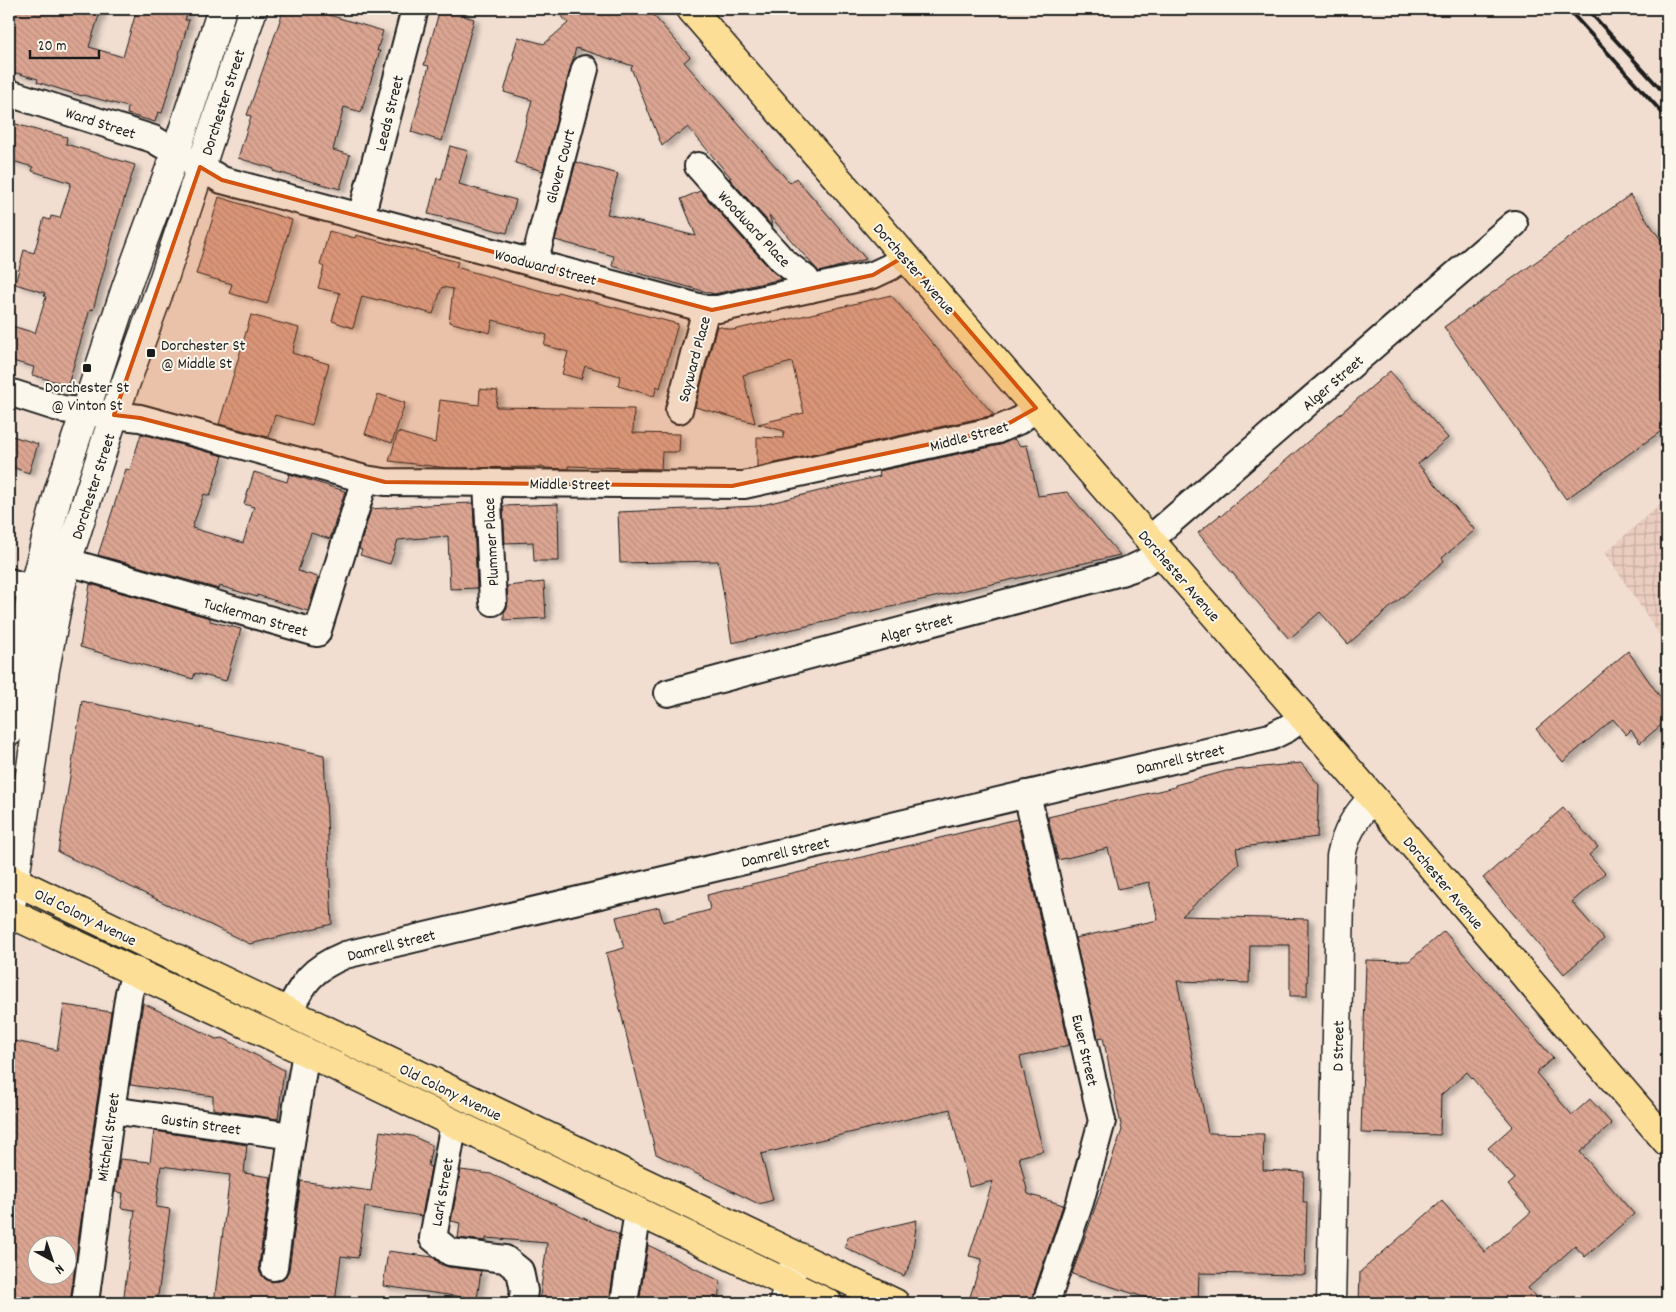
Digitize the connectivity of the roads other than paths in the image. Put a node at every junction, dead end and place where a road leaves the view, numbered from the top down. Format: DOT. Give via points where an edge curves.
graph roads {
  1 [pos="222,9"];
  2 [pos="253,9"];
  3 [pos="415,9"];
  4 [pos="691,9"];
  5 [pos="585,69"];
  6 [pos="9,93"];
  7 [pos="189,160"];
  8 [pos="698,166"];
  9 [pos="362,217"];
  10 [pos="1514,224"];
  11 [pos="905,256"];
  12 [pos="534,263"];
  13 [pos="810,289"];
  14 [pos="706,309"];
  15 [pos="9,392"];
  16 [pos="1036,408"];
  17 [pos="679,410"];
  18 [pos="100,413"];
  19 [pos="365,479"];
  20 [pos="487,482"];
  21 [pos="1154,545"];
  22 [pos="41,555"];
  23 [pos="67,562"];
  24 [pos="21,585"];
  25 [pos="59,596"];
  26 [pos="494,602"];
  27 [pos="668,693"];
  28 [pos="1303,717"];
  29 [pos="9,729"];
  30 [pos="36,730"];
  31 [pos="1027,794"];
  32 [pos="1373,798"];
  33 [pos="12,880"];
  34 [pos="9,916"];
  35 [pos="136,971"];
  36 [pos="288,1012"];
  37 [pos="306,1052"];
  38 [pos="111,1110"];
  39 [pos="454,1123"];
  40 [pos="292,1136"];
  41 [pos="1667,1142"];
  42 [pos="638,1211"];
  43 [pos="798,1257"];
  44 [pos="274,1267"];
  45 [pos="786,1294"];
  46 [pos="85,1303"];
  47 [pos="522,1303"];
  48 [pos="624,1303"];
  49 [pos="828,1303"];
  50 [pos="895,1303"];
  51 [pos="1046,1303"];
  52 [pos="1331,1303"];
  1 -- 7 [label="main road, Dorchester Street"];
  2 -- 7 [label="main road, Dorchester Street"];
  3 -- 9 [label="street, Leeds Street"];
  4 -- 11 [label="main road, Dorchester Avenue"];
  5 -- 12 [label="street, Glover Court"];
  6 -- 7 [label="street, Ward Street" via="148,138"];
  7 -- 9 [label="street, Woodward Street" via="222,180"];
  7 -- 18 [label="main road, Dorchester Street" via="127,285"];
  8 -- 13 [label="street, Woodward Place" via="783,260 806,279"];
  9 -- 12 [label="street, Woodward Street"];
  10 -- 21 [label="street, Alger Street"];
  11 -- 13 [label="street, Woodward Street" via="879,273"];
  11 -- 16 [label="main road, Dorchester Avenue"];
  12 -- 14 [label="street, Woodward Street"];
  13 -- 14 [label="street, Woodward Street" via="718,310"];
  14 -- 17 [label="street, Sayward Place"];
  15 -- 18 [label="street, Middle Street" via="62,409"];
  16 -- 20 [label="street, Middle Street" via="997,430 744,485"];
  16 -- 21 [label="main road, Dorchester Avenue"];
  18 -- 19 [label="street, Middle Street" via="140,418"];
  18 -- 22 [label="main road, Dorchester Street" via="60,490"];
  18 -- 23 [label="main road, Dorchester Street"];
  19 -- 20 [label="street, Middle Street" via="385,482"];
  19 -- 23 [label="street, Tuckerman Street" via="317,633"];
  20 -- 26 [label="street, Plummer Place"];
  21 -- 27 [label="street, Alger Street" via="1150,560 1135,568"];
  21 -- 28 [label="main road, Dorchester Avenue"];
  22 -- 23 [label="street, Tuckerman Street"];
  22 -- 24 [label="main road, Dorchester Street"];
  23 -- 25 [label="main road, Dorchester Street"];
  24 -- 25 [label="street"];
  24 -- 29 [label="main road, Dorchester Street" via="22,641"];
  25 -- 30 [label="main road, Dorchester Street"];
  28 -- 31 [label="street, Damrell Street" via="1270,737"];
  28 -- 32 [label="main road, Dorchester Avenue"];
  29 -- 30 [label="main road"];
  30 -- 33 [label="main road, Dorchester Street"];
  31 -- 36 [label="street, Damrell Street" via="345,955 327,962 304,983"];
  31 -- 51 [label="street, Ewer Street" via="1102,1121 1080,1202"];
  32 -- 41 [label="main road, Dorchester Avenue"];
  32 -- 52 [label="main road, D Street" via="1352,823 1341,856"];
  33 -- 34 [label="main road, Dorchester Street"];
  33 -- 36 [label="main road, Old Colony Avenue"];
  34 -- 35 [label="main road, Old Colony Avenue"];
  35 -- 37 [label="main road, Old Colony Avenue"];
  35 -- 38 [label="street, Mitchell Street" via="128,994"];
  36 -- 43 [label="main road, Old Colony Avenue"];
  37 -- 39 [label="main road, Old Colony Avenue"];
  37 -- 40 [label="street"];
  38 -- 40 [label="street, Gustin Street"];
  38 -- 46 [label="street, Mitchell Street"];
  39 -- 42 [label="main road, Old Colony Avenue"];
  39 -- 47 [label="street, Lark Street" via="433,1238 450,1252 505,1259 520,1271 524,1291"];
  40 -- 44 [label="street"];
  42 -- 45 [label="main road, Old Colony Avenue"];
  42 -- 48 [label="street"];
  43 -- 45 [label="main road"];
  43 -- 50 [label="main road, Old Colony Avenue"];
  45 -- 49 [label="main road, Old Colony Avenue"];
}
